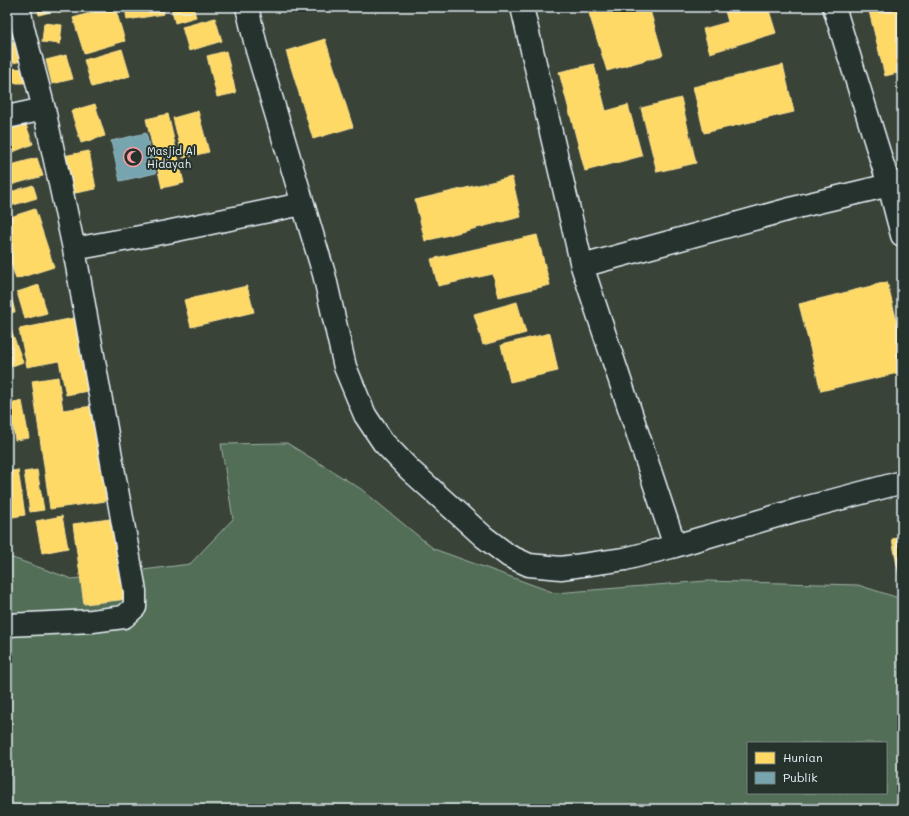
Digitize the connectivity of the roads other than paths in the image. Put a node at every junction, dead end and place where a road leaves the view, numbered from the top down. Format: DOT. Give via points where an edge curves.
graph roads {
  1 [pos="19,7"];
  2 [pos="247,7"];
  3 [pos="522,7"];
  4 [pos="834,7"];
  5 [pos="44,109"];
  6 [pos="7,117"];
  7 [pos="895,183"];
  8 [pos="302,204"];
  9 [pos="902,235"];
  10 [pos="74,248"];
  11 [pos="582,266"];
  12 [pos="902,482"];
  13 [pos="674,546"];
  14 [pos="7,625"];
  1 -- 5 [label="street"];
  2 -- 8 [label="street"];
  3 -- 11 [label="street"];
  4 -- 7 [label="street"];
  5 -- 6 [label="street"];
  5 -- 10 [label="street"];
  7 -- 9 [label="street"];
  7 -- 11 [label="street"];
  8 -- 10 [label="street"];
  8 -- 13 [label="street" via="324,274 345,368 365,415 383,442 410,470 484,537 509,556 529,566 561,568 625,559"];
  10 -- 14 [label="street" via="135,591 135,606 124,617"];
  11 -- 13 [label="street"];
  12 -- 13 [label="street"];
}
